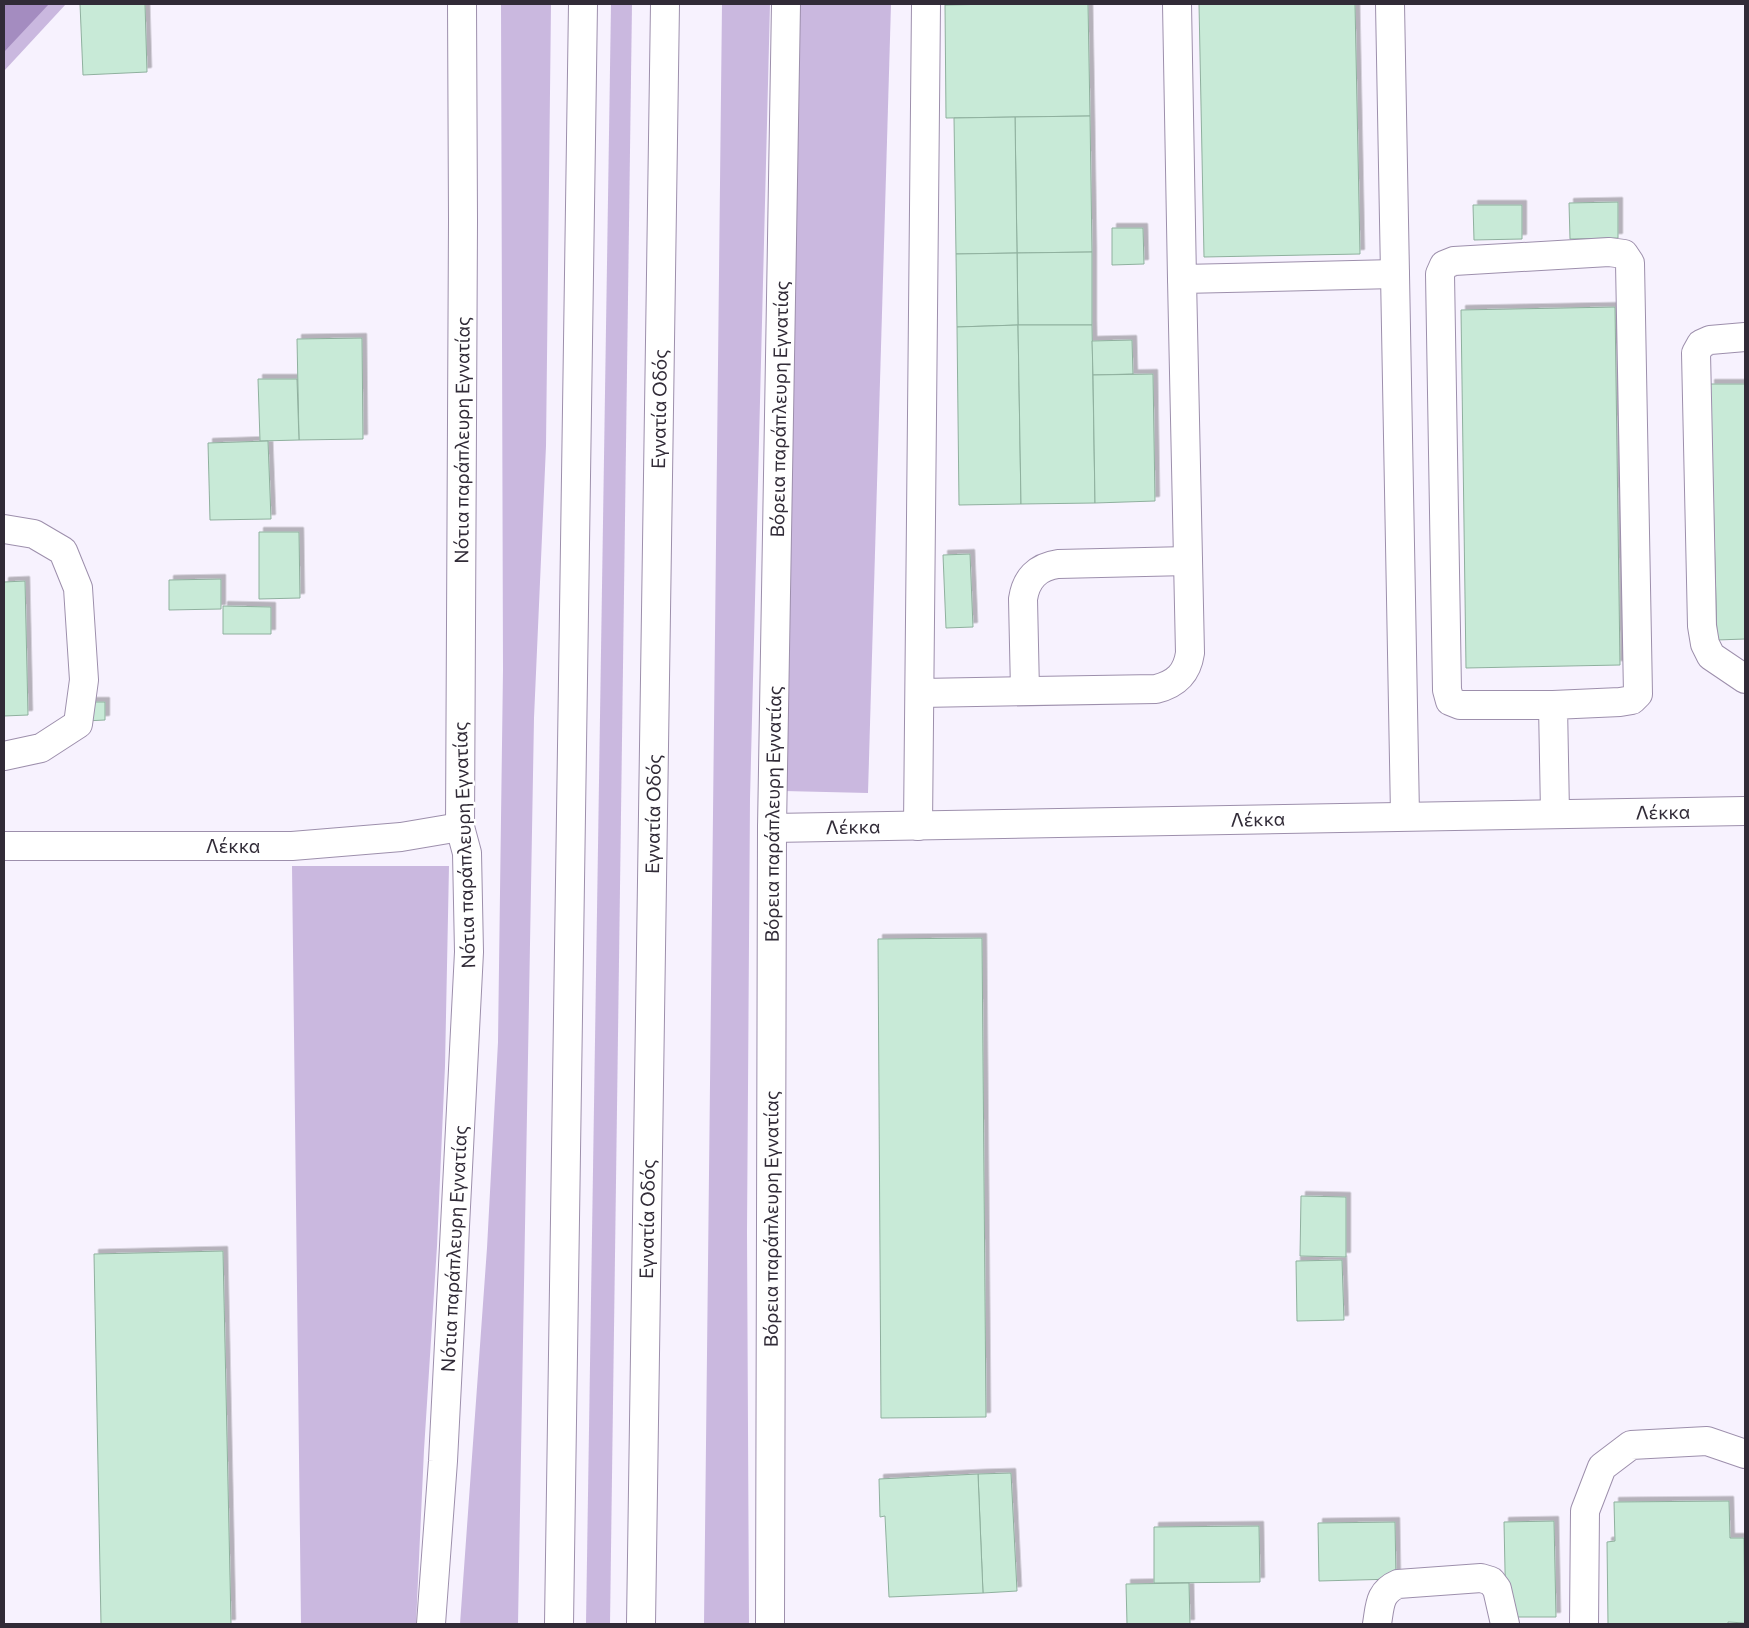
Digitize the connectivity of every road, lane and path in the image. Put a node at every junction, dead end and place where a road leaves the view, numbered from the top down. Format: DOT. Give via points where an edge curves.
graph roads {
  1 [pos="462,4"];
  2 [pos="582,4"];
  3 [pos="665,4"];
  4 [pos="786,4"];
  5 [pos="926,4"];
  6 [pos="1177,4"];
  7 [pos="1390,4"];
  8 [pos="1395,274"];
  9 [pos="1182,279"];
  10 [pos="1745,337"];
  11 [pos="4,530"];
  12 [pos="1188,561"];
  13 [pos="1745,679"];
  14 [pos="1025,691"];
  15 [pos="920,693"];
  16 [pos="1553,706"];
  17 [pos="4,756"];
  18 [pos="1745,811"];
  19 [pos="1555,813"];
  20 [pos="1405,816"];
  21 [pos="918,826"];
  22 [pos="460,827"];
  23 [pos="772,828"];
  24 [pos="4,846"];
  25 [pos="1745,1454"];
  26 [pos="431,1624"];
  27 [pos="559,1624"];
  28 [pos="641,1624"];
  29 [pos="770,1624"];
  30 [pos="1377,1624"];
  31 [pos="1504,1624"];
  32 [pos="1584,1624"];
  1 -- 22 [label="main road, Νότια παράπλευρη Εγνατίας"];
  2 -- 27 [label="main road"];
  3 -- 28 [label="main road, Εγνατία Οδός"];
  4 -- 23 [label="main road, Βόρεια παράπλευρη Εγνατίας"];
  5 -- 15 [label="main road"];
  6 -- 9 [label="main road"];
  7 -- 8 [label="main road"];
  8 -- 9 [label="main road"];
  8 -- 20 [label="main road"];
  9 -- 12 [label="main road"];
  10 -- 13 [label="main road" via="1710,340 1701,344 1696,353 1702,626 1711,656"];
  11 -- 17 [label="main road" via="34,534 62,551 78,588 84,680 78,724 41,748"];
  12 -- 14 [label="main road" via="1058,564 1037,571 1027,584 1023,599"];
  12 -- 14 [label="main road" via="1190,653 1188,664 1176,682 1156,689"];
  14 -- 15 [label="main road"];
  15 -- 21 [label="main road"];
  16 -- 16 [label="main road" via="1620,702 1632,700 1638,694 1630,263 1624,254 1609,252 1454,261 1444,265 1440,274 1448,695 1450,701 1460,705"];
  16 -- 19 [label="main road"];
  18 -- 19 [label="main road, Λέκκα"];
  19 -- 20 [label="main road, Λέκκα"];
  20 -- 21 [label="main road, Λέκκα"];
  21 -- 23 [label="main road, Λέκκα"];
  22 -- 24 [label="main road, Λέκκα" via="401,837 292,846"];
  22 -- 26 [label="main road, Νότια παράπλευρη Εγνατίας" via="467,853 469,952 443,1461"];
  23 -- 29 [label="main road, Βόρεια παράπλευρη Εγνατίας"];
  25 -- 32 [label="main road" via="1707,1441 1631,1445 1602,1467 1585,1511"];
  30 -- 31 [label="main road" via="1381,1598 1398,1584 1481,1578 1491,1581 1496,1589"];
}
